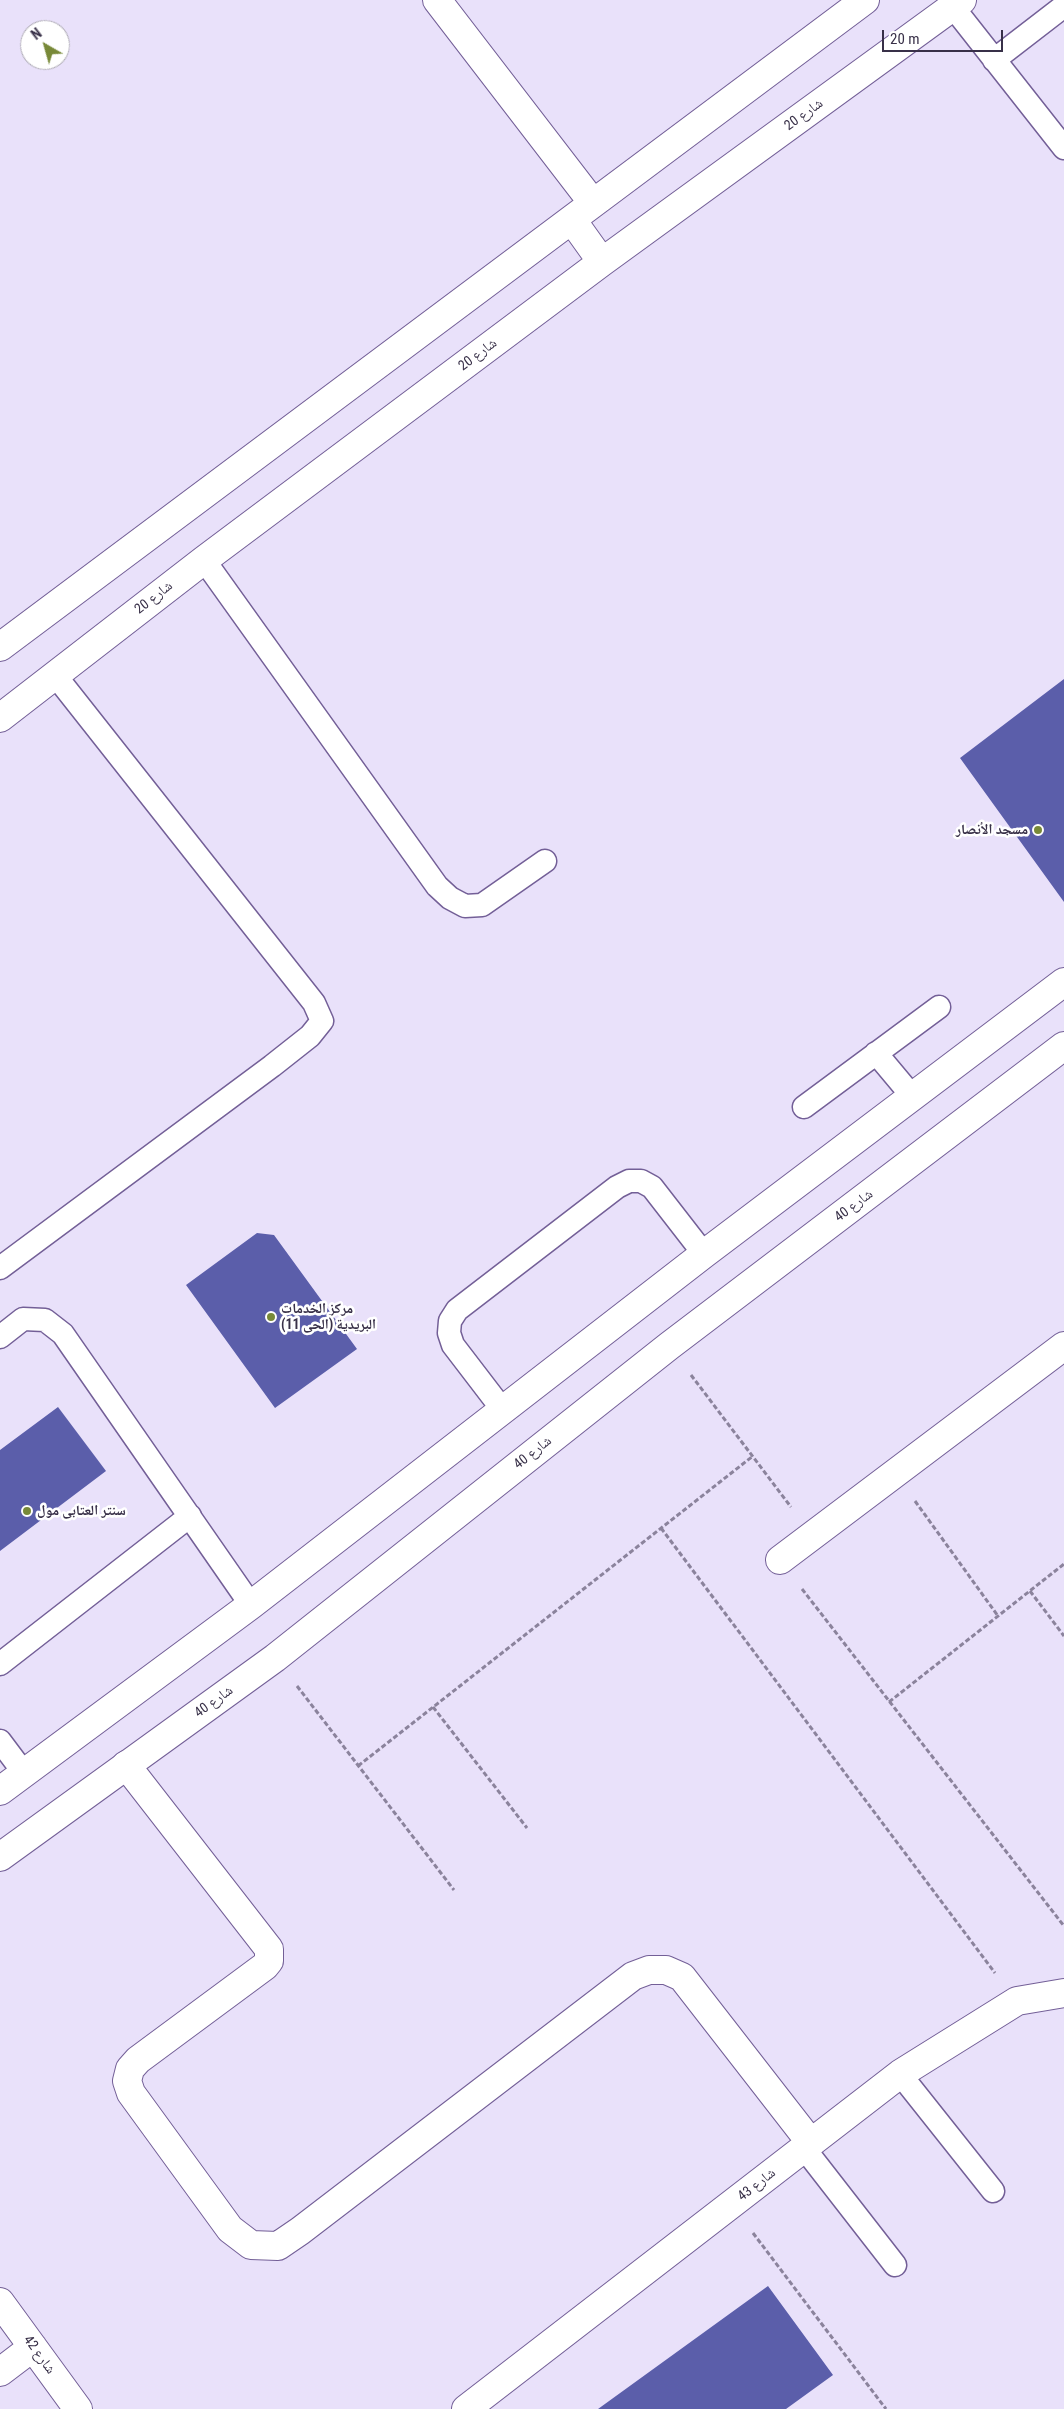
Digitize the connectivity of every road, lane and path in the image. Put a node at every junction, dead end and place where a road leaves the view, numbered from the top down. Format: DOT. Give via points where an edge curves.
graph roads {
  1 [pos="438,0"];
  2 [pos="866,0"];
  3 [pos="954,2"];
  4 [pos="1064,6"];
  5 [pos="994,60"];
  6 [pos="1064,148"];
  7 [pos="593,203"];
  8 [pos="572,220"];
  9 [pos="602,262"];
  10 [pos="204,560"];
  11 [pos="0,647"];
  12 [pos="55,675"];
  13 [pos="0,718"];
  14 [pos="545,861"];
  15 [pos="1064,982"];
  16 [pos="939,1007"];
  17 [pos="1064,1046"];
  18 [pos="876,1053"];
  19 [pos="912,1096"];
  20 [pos="804,1107"];
  21 [pos="704,1254"];
  22 [pos="0,1268"];
  23 [pos="0,1337"];
  24 [pos="669,1346"];
  25 [pos="1064,1346"];
  26 [pos="502,1409"];
  27 [pos="753,1456"];
  28 [pos="896,1473"];
  29 [pos="190,1516"];
  30 [pos="661,1528"];
  31 [pos="813,1535"];
  32 [pos="780,1560"];
  33 [pos="1064,1564"];
  34 [pos="1030,1591"];
  35 [pos="251,1605"];
  36 [pos="998,1616"];
  37 [pos="1064,1636"];
  38 [pos="275,1658"];
  39 [pos="0,1664"];
  40 [pos="889,1702"];
  41 [pos="433,1707"];
  42 [pos="0,1741"];
  43 [pos="126,1765"];
  44 [pos="358,1766"];
  45 [pos="24,1773"];
  46 [pos="0,1791"];
  47 [pos="527,1828"];
  48 [pos="0,1856"];
  49 [pos="454,1890"];
  50 [pos="1064,1926"];
  51 [pos="1064,1993"];
  52 [pos="1017,2001"];
  53 [pos="900,2074"];
  54 [pos="808,2146"];
  55 [pos="994,2191"];
  56 [pos="731,2205"];
  57 [pos="895,2265"];
  58 [pos="0,2302"];
  59 [pos="33,2347"];
  60 [pos="0,2372"];
  61 [pos="78,2409"];
  62 [pos="466,2409"];
  63 [pos="886,2409"];
  1 -- 7 [label="street"];
  2 -- 7 [label="street"];
  3 -- 5 [label="lane"];
  3 -- 9 [label="street, شارع 20"];
  4 -- 5 [label="lane"];
  5 -- 6 [label="lane"];
  7 -- 8 [label="street"];
  8 -- 9 [label="street"];
  8 -- 11 [label="street"];
  9 -- 10 [label="street, شارع 20"];
  10 -- 12 [label="street, شارع 20"];
  10 -- 14 [label="lane" via="437,886 450,898 465,906 482,905"];
  12 -- 13 [label="street, شارع 20"];
  12 -- 22 [label="lane" via="314,1003 322,1021 310,1036 272,1066"];
  15 -- 19 [label="street"];
  16 -- 18 [label="lane"];
  17 -- 24 [label="street, شارع 40"];
  18 -- 19 [label="lane"];
  18 -- 20 [label="lane"];
  19 -- 21 [label="street"];
  21 -- 26 [label="street"];
  21 -- 26 [label="lane" via="652,1187 641,1181 629,1181 617,1187 586,1210 457,1310 450,1321 453,1346"];
  23 -- 29 [label="lane" via="23,1319 45,1320 63,1334"];
  24 -- 27 [label="path"];
  24 -- 38 [label="street, شارع 40"];
  25 -- 28 [label="street"];
  26 -- 35 [label="street"];
  27 -- 30 [label="path"];
  27 -- 31 [label="path"];
  28 -- 31 [label="street"];
  28 -- 36 [label="path"];
  29 -- 35 [label="lane"];
  29 -- 39 [label="lane"];
  30 -- 41 [label="path"];
  30 -- 52 [label="path"];
  31 -- 32 [label="street"];
  32 -- 40 [label="path"];
  33 -- 34 [label="path"];
  34 -- 36 [label="path"];
  34 -- 37 [label="path"];
  35 -- 45 [label="street"];
  36 -- 40 [label="path"];
  38 -- 43 [label="street, شارع 40"];
  38 -- 44 [label="path"];
  40 -- 50 [label="path"];
  41 -- 44 [label="path"];
  41 -- 47 [label="path"];
  42 -- 45 [label="lane"];
  43 -- 48 [label="street, شارع 40"];
  43 -- 54 [label="street" via="269,1949 269,1961 265,1966 138,2060 130,2069 127,2081 131,2093 230,2229 251,2245 278,2246 300,2231 633,1976 649,1970 666,1970 682,1977"];
  44 -- 49 [label="path"];
  45 -- 46 [label="street"];
  51 -- 52 [label="street, شارع 43"];
  52 -- 53 [label="street, شارع 43"];
  53 -- 54 [label="street, شارع 43"];
  53 -- 55 [label="lane"];
  54 -- 56 [label="street, شارع 43"];
  54 -- 57 [label="lane"];
  56 -- 62 [label="street, شارع 43"];
  56 -- 63 [label="path"];
  58 -- 59 [label="street, شارع 42"];
  59 -- 60 [label="street"];
  59 -- 61 [label="street, شارع 42"];
}
